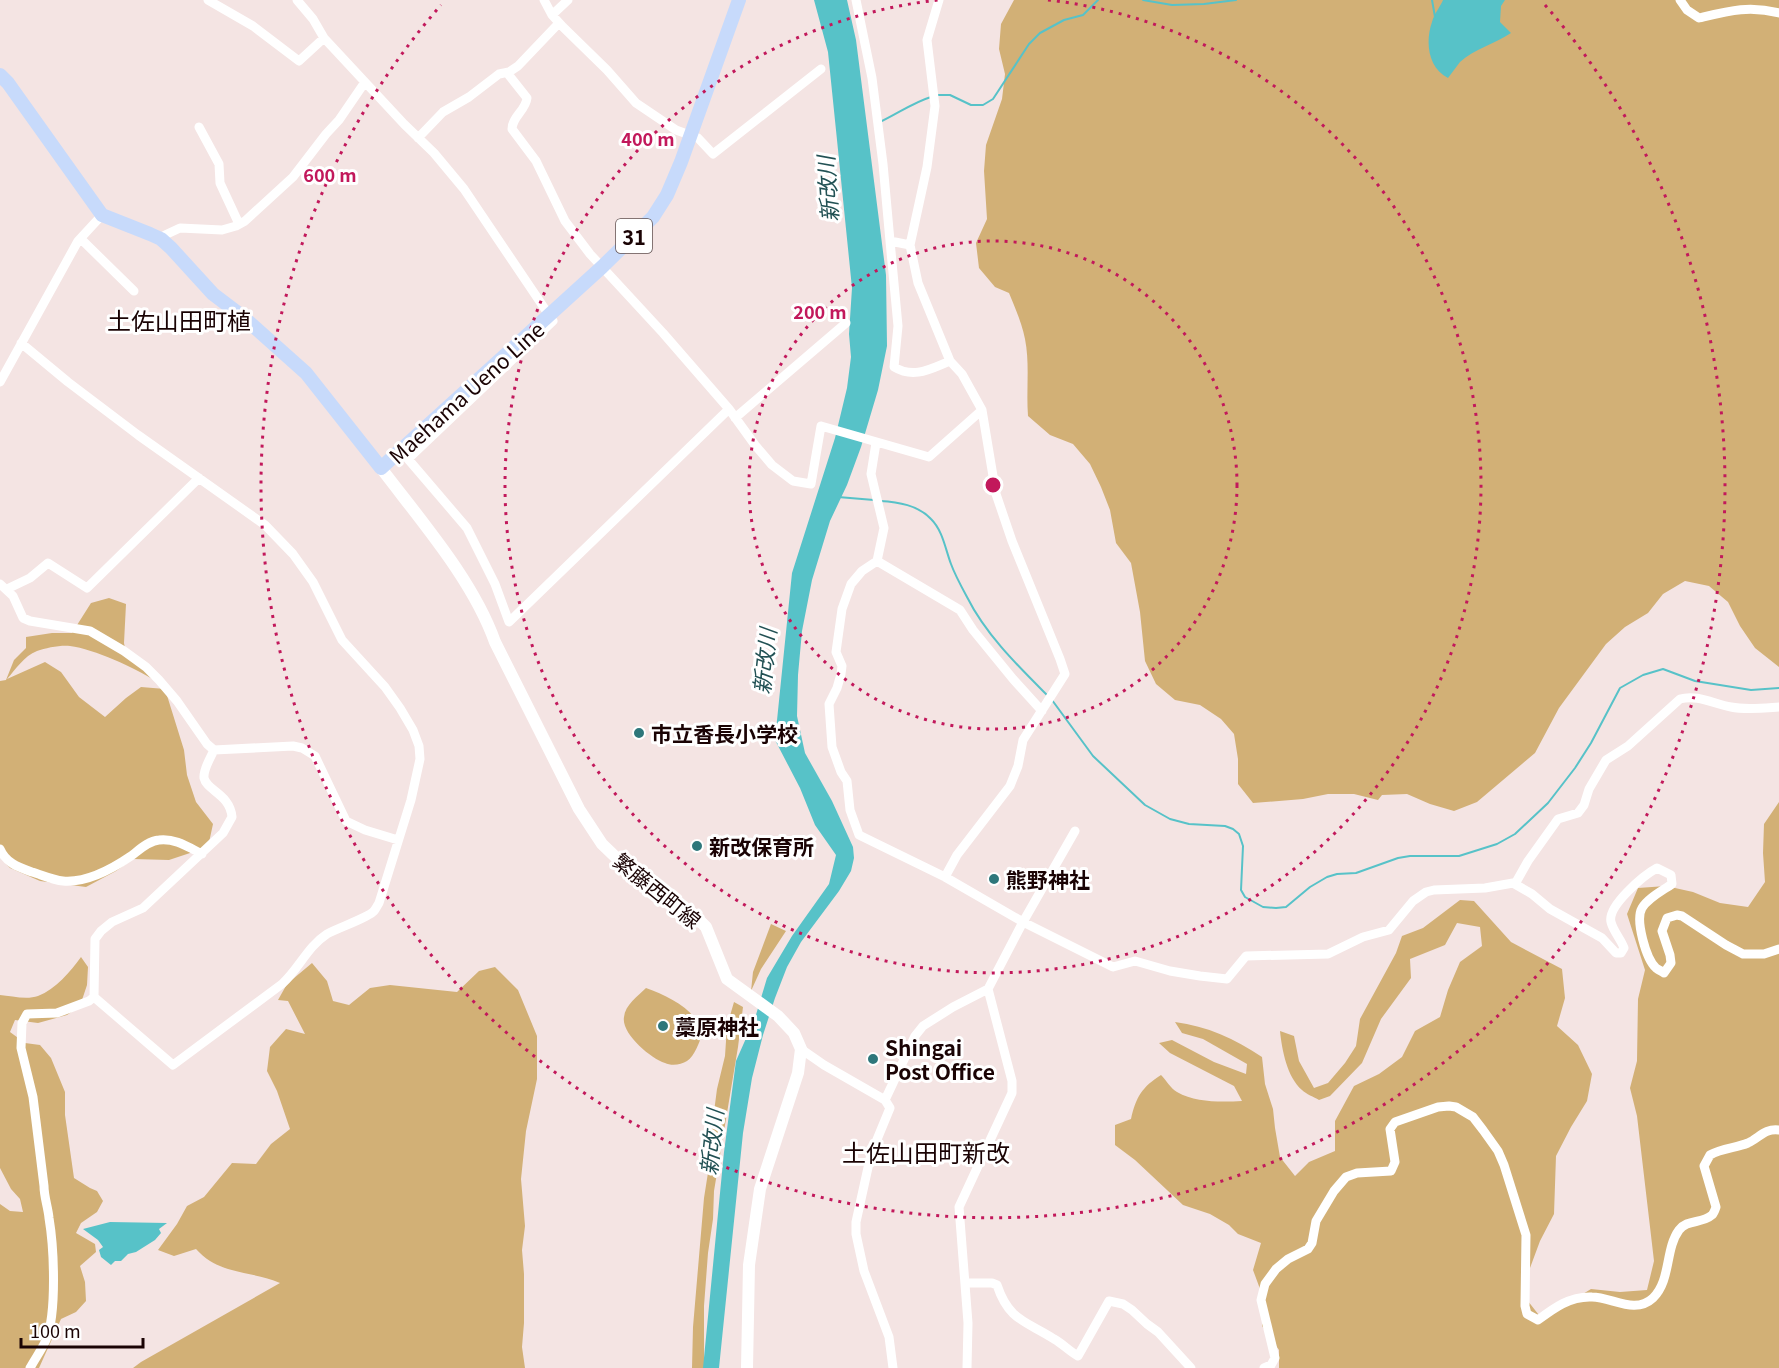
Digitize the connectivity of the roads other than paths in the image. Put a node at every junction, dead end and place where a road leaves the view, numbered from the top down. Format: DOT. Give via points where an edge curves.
graph roads {
  1 [pos="208,0"];
  2 [pos="297,0"];
  3 [pos="544,0"];
  4 [pos="568,0"];
  5 [pos="740,0"];
  6 [pos="856,0"];
  7 [pos="939,0"];
  8 [pos="1680,0"];
  9 [pos="1779,13"];
  10 [pos="552,15"];
  11 [pos="559,23"];
  12 [pos="324,38"];
  13 [pos="821,69"];
  14 [pos="508,72"];
  15 [pos="0,75"];
  16 [pos="365,82"];
  17 [pos="199,127"];
  18 [pos="692,135"];
  19 [pos="418,138"];
  20 [pos="102,215"];
  21 [pos="239,224"];
  22 [pos="81,239"];
  23 [pos="161,239"];
  24 [pos="890,241"];
  25 [pos="910,244"];
  26 [pos="602,267"];
  27 [pos="134,291"];
  28 [pos="550,314"];
  29 [pos="846,323"];
  30 [pos="21,343"];
  31 [pos="950,361"];
  32 [pos="0,382"];
  33 [pos="729,409"];
  34 [pos="982,410"];
  35 [pos="735,418"];
  36 [pos="876,443"];
  37 [pos="381,468"];
  38 [pos="199,478"];
  39 [pos="877,561"];
  40 [pos="4,587"];
  41 [pos="1779,707"];
  42 [pos="1042,711"];
  43 [pos="214,750"];
  44 [pos="1075,831"];
  45 [pos="398,840"];
  46 [pos="0,849"];
  47 [pos="202,854"];
  48 [pos="945,877"];
  49 [pos="1515,884"];
  50 [pos="1023,922"];
  51 [pos="1779,949"];
  52 [pos="988,989"];
  53 [pos="94,997"];
  54 [pos="801,1049"];
  55 [pos="885,1100"];
  56 [pos="1779,1131"];
  57 [pos="965,1283"];
  58 [pos="30,1368"];
  59 [pos="747,1368"];
  60 [pos="893,1368"];
  61 [pos="967,1368"];
  62 [pos="1191,1368"];
  63 [pos="1264,1368"];
  1 -- 12 [label="street" via="253,26 299,62"];
  2 -- 12 [label="street"];
  3 -- 10 [label="street"];
  4 -- 10 [label="street"];
  5 -- 18 [label="main road, Maehama Ueno Line / 31"];
  6 -- 24 [label="street" via="872,78"];
  7 -- 25 [label="street" via="927,40 935,106 927,167"];
  8 -- 9 [label="street" via="1699,18 1738,9"];
  10 -- 11 [label="street"];
  11 -- 14 [label="street"];
  11 -- 18 [label="street" via="636,103 676,130"];
  12 -- 16 [label="street"];
  13 -- 18 [label="street" via="713,154"];
  14 -- 19 [label="street" via="499,74 443,112"];
  14 -- 26 [label="street" via="527,98 512,129 536,161 565,221"];
  15 -- 20 [label="main road"];
  16 -- 19 [label="street"];
  16 -- 21 [label="street" via="293,177"];
  17 -- 21 [label="street" via="219,164 220,183"];
  18 -- 26 [label="main road, Maehama Ueno Line / 31" via="667,195 653,217"];
  19 -- 28 [label="street" via="464,189"];
  20 -- 22 [label="street"];
  20 -- 23 [label="main road, Maehama Ueno Line"];
  21 -- 23 [label="street" via="222,230 180,228"];
  22 -- 27 [label="street"];
  22 -- 30 [label="street"];
  23 -- 37 [label="main road, Maehama Ueno Line" via="213,294 301,368"];
  24 -- 25 [label="street"];
  24 -- 31 [label="street" via="898,326 894,367 902,372 922,373"];
  25 -- 31 [label="street" via="918,283"];
  26 -- 28 [label="main road, Maehama Ueno Line / 31"];
  26 -- 33 [label="street"];
  28 -- 33 [label="street" via="554,321 408,459 467,528 509,622"];
  28 -- 37 [label="main road, Maehama Ueno Line / 31"];
  29 -- 35 [label="street"];
  30 -- 32 [label="street"];
  30 -- 38 [label="street"];
  31 -- 34 [label="street"];
  33 -- 35 [label="street"];
  34 -- 36 [label="street" via="929,457"];
  34 -- 42 [label="street" via="996,494 1065,674"];
  35 -- 36 [label="street" via="772,465 793,481 811,484 821,426"];
  36 -- 39 [label="street" via="871,474 884,528"];
  37 -- 54 [label="main road, 繁藤西町線" via="452,564 486,618 590,829 627,867 706,927 727,979 778,1016 794,1033"];
  38 -- 40 [label="street" via="87,588 48,563 30,578"];
  38 -- 45 [label="street" via="265,525 293,554 313,582 342,640 385,687 413,730 420,759"];
  39 -- 42 [label="street" via="960,610"];
  39 -- 48 [label="street" via="851,584 842,609 836,652 842,674 829,704 832,747 847,781 850,810 859,835"];
  40 -- 43 [label="street" via="23,618 90,631 146,667"];
  41 -- 49 [label="street" via="1732,708 1698,698 1680,699 1628,746 1606,759 1584,805 1578,813 1558,819"];
  42 -- 48 [label="street" via="1023,740 1010,786 957,855"];
  43 -- 45 [label="street" via="302,748 315,756 346,821"];
  43 -- 47 [label="street" via="204,778 228,802 232,817 223,833"];
  44 -- 50 [label="street"];
  45 -- 53 [label="street" via="385,889 373,913 324,936 282,984 173,1065"];
  46 -- 47 [label="street" via="4,859 19,867 62,881 75,881 117,866 157,840 173,840"];
  47 -- 53 [label="street" via="143,908 101,931 95,939"];
  48 -- 50 [label="street"];
  49 -- 50 [label="street" via="1426,892 1413,901 1389,930 1363,937 1328,954 1246,956 1227,979 1170,971 1135,961 1113,967"];
  49 -- 51 [label="street" via="1621,953 1622,940 1611,923 1611,914 1645,875 1657,868 1671,874 1672,884 1641,909 1640,921 1651,961 1664,973 1671,955 1662,931 1667,918 1677,915 1743,954"];
  50 -- 52 [label="street"];
  52 -- 55 [label="street" via="923,1026"];
  52 -- 57 [label="street" via="1012,1093 959,1207"];
  53 -- 58 [label="street" via="57,1014 27,1014 22,1023 21,1048 33,1097 53,1269 47,1339"];
  54 -- 55 [label="street"];
  54 -- 59 [label="main road" via="798,1073 760,1189 749,1265"];
  55 -- 60 [label="street" via="889,1112 871,1154 856,1233 864,1271 889,1337"];
  56 -- 63 [label="street" via="1763,1133 1748,1143 1710,1155 1704,1166 1716,1207 1712,1215 1685,1223 1678,1231 1654,1298 1643,1304 1627,1305 1592,1297 1574,1299 1538,1320 1527,1314 1525,1306 1526,1235 1504,1165 1484,1130 1473,1117 1449,1106 1395,1122 1390,1129 1395,1162 1391,1171 1346,1177 1317,1221 1308,1249 1288,1259 1265,1284 1261,1300 1275,1358"];
  57 -- 61 [label="street" via="969,1323"];
  57 -- 62 [label="street" via="997,1286 1010,1312 1019,1320 1078,1356 1109,1301 1123,1304 1158,1332"];
}
